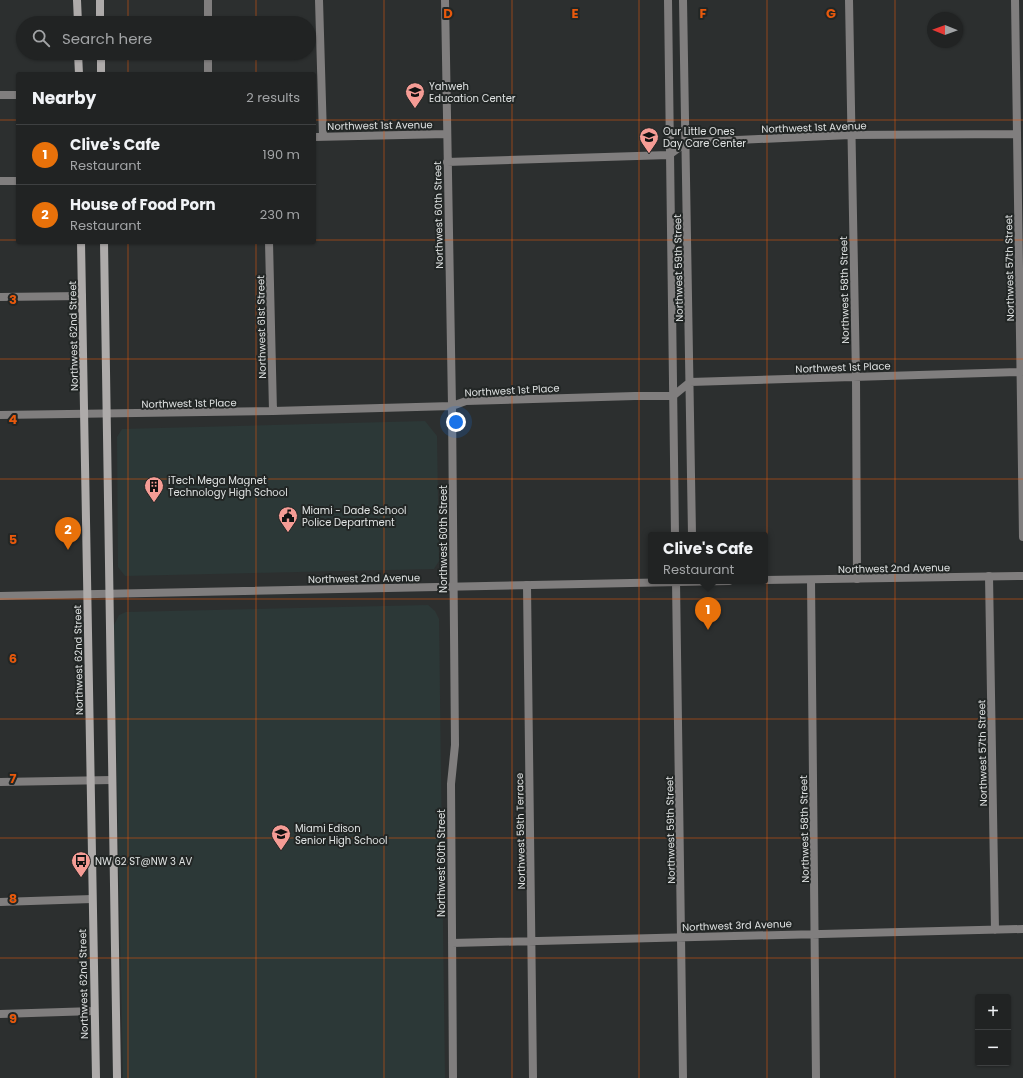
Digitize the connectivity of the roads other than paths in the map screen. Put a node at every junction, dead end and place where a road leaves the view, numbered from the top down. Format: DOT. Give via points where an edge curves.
graph roads {
  1 [pos="77,0"];
  2 [pos="100,0"];
  3 [pos="208,0"];
  4 [pos="319,0"];
  5 [pos="445,0"];
  6 [pos="668,0"];
  7 [pos="683,0"];
  8 [pos="849,0"];
  9 [pos="1015,0"];
  10 [pos="78,16"];
  11 [pos="100,16"];
  12 [pos="208,16"];
  13 [pos="78,60"];
  14 [pos="101,60"];
  15 [pos="208,60"];
  16 [pos="79,72"];
  17 [pos="101,72"];
  18 [pos="208,72"];
  19 [pos="0,95"];
  20 [pos="16,95"];
  21 [pos="446,134"];
  22 [pos="1017,134"];
  23 [pos="850,135"];
  24 [pos="318,136"];
  25 [pos="685,143"];
  26 [pos="670,155"];
  27 [pos="447,162"];
  28 [pos="0,181"];
  29 [pos="16,181"];
  30 [pos="82,244"];
  31 [pos="104,244"];
  32 [pos="269,244"];
  33 [pos="82,296"];
  34 [pos="0,297"];
  35 [pos="1020,372"];
  36 [pos="856,377"];
  37 [pos="690,382"];
  38 [pos="673,396"];
  39 [pos="452,406"];
  40 [pos="273,411"];
  41 [pos="84,414"];
  42 [pos="106,414"];
  43 [pos="0,415"];
  44 [pos="675,532"];
  45 [pos="692,532"];
  46 [pos="1023,537"];
  47 [pos="989,576"];
  48 [pos="1023,576"];
  49 [pos="857,579"];
  50 [pos="768,580"];
  51 [pos="811,580"];
  52 [pos="648,582"];
  53 [pos="527,584"];
  54 [pos="676,584"];
  55 [pos="453,586"];
  56 [pos="109,593"];
  57 [pos="87,594"];
  58 [pos="0,596"];
  59 [pos="90,780"];
  60 [pos="112,780"];
  61 [pos="0,782"];
  62 [pos="92,899"];
  63 [pos="0,902"];
  64 [pos="1023,929"];
  65 [pos="995,930"];
  66 [pos="816,933"];
  67 [pos="682,937"];
  68 [pos="531,941"];
  69 [pos="452,943"];
  70 [pos="94,1011"];
  71 [pos="0,1014"];
  72 [pos="96,1078"];
  73 [pos="117,1078"];
  74 [pos="453,1078"];
  75 [pos="533,1078"];
  76 [pos="683,1078"];
  77 [pos="816,1078"];
  1 -- 10 [label="main road"];
  2 -- 11 [label="main road"];
  3 -- 12 [label="street"];
  4 -- 24 [label="street"];
  5 -- 21 [label="street, Northwest 60th Street"];
  6 -- 26 [label="street, Northwest 59th Street"];
  7 -- 25 [label="street, Northwest 59th Street"];
  8 -- 23 [label="street, Northwest 58th Street"];
  9 -- 22 [label="street, Northwest 57th Street"];
  13 -- 16 [label="main road"];
  14 -- 17 [label="main road"];
  15 -- 18 [label="street"];
  19 -- 20 [label="street"];
  21 -- 24 [label="street, Northwest 1st Avenue"];
  21 -- 27 [label="street, Northwest 60th Street"];
  22 -- 23 [label="street, Northwest 1st Avenue"];
  22 -- 35 [label="street, Northwest 57th Street"];
  23 -- 25 [label="street, Northwest 1st Avenue"];
  23 -- 36 [label="street, Northwest 58th Street"];
  25 -- 26 [label="street"];
  25 -- 37 [label="street, Northwest 59th Street"];
  26 -- 27 [label="street"];
  26 -- 38 [label="street, Northwest 59th Street"];
  27 -- 39 [label="street, Northwest 60th Street"];
  28 -- 29 [label="street"];
  30 -- 33 [label="main road, Northwest 62nd Street"];
  31 -- 42 [label="main road"];
  32 -- 40 [label="street, Northwest 61st Street"];
  33 -- 34 [label="street"];
  33 -- 41 [label="main road, Northwest 62nd Street"];
  35 -- 36 [label="street, Northwest 1st Place"];
  35 -- 46 [label="street, Northwest 57th Street"];
  36 -- 37 [label="street, Northwest 1st Place"];
  36 -- 49 [label="street, Northwest 58th Street"];
  37 -- 38 [label="street"];
  37 -- 45 [label="street, Northwest 59th Street"];
  38 -- 39 [label="street, Northwest 1st Place" via="466,401"];
  38 -- 44 [label="street, Northwest 59th Street"];
  39 -- 40 [label="street, Northwest 1st Place"];
  39 -- 55 [label="street, Northwest 60th Street"];
  40 -- 42 [label="street, Northwest 1st Place"];
  41 -- 42 [label="street, Northwest 1st Place"];
  41 -- 43 [label="street, Northwest 1st Place"];
  41 -- 57 [label="main road, Northwest 62nd Street"];
  42 -- 56 [label="main road"];
  47 -- 48 [label="street, Northwest 2nd Avenue"];
  47 -- 49 [label="street, Northwest 2nd Avenue"];
  47 -- 65 [label="street, Northwest 57th Street"];
  49 -- 51 [label="street, Northwest 2nd Avenue"];
  50 -- 51 [label="street, Northwest 2nd Avenue"];
  51 -- 66 [label="street, Northwest 58th Street"];
  52 -- 53 [label="street, Northwest 2nd Avenue"];
  53 -- 55 [label="street, Northwest 2nd Avenue"];
  53 -- 68 [label="street, Northwest 59th Terrace"];
  54 -- 67 [label="street, Northwest 59th Street"];
  55 -- 56 [label="street, Northwest 2nd Avenue"];
  55 -- 69 [label="street, Northwest 60th Street"];
  56 -- 57 [label="street, Northwest 2nd Avenue"];
  56 -- 60 [label="main road"];
  57 -- 58 [label="street, Northwest 2nd Avenue"];
  57 -- 59 [label="main road, Northwest 62nd Street"];
  59 -- 60 [label="street"];
  59 -- 61 [label="street"];
  59 -- 62 [label="main road, Northwest 62nd Street"];
  60 -- 73 [label="main road"];
  62 -- 63 [label="street"];
  62 -- 70 [label="main road, Northwest 62nd Street"];
  64 -- 65 [label="street, Northwest 3rd Avenue"];
  65 -- 66 [label="street, Northwest 3rd Avenue"];
  66 -- 67 [label="street, Northwest 3rd Avenue"];
  66 -- 77 [label="street, Northwest 58th Street"];
  67 -- 68 [label="street, Northwest 3rd Avenue"];
  67 -- 76 [label="street, Northwest 59th Street"];
  68 -- 69 [label="street, Northwest 3rd Avenue"];
  68 -- 75 [label="street, Northwest 59th Terrace"];
  69 -- 74 [label="street, Northwest 60th Street"];
  70 -- 71 [label="street"];
  70 -- 72 [label="main road, Northwest 62nd Street"];
}
